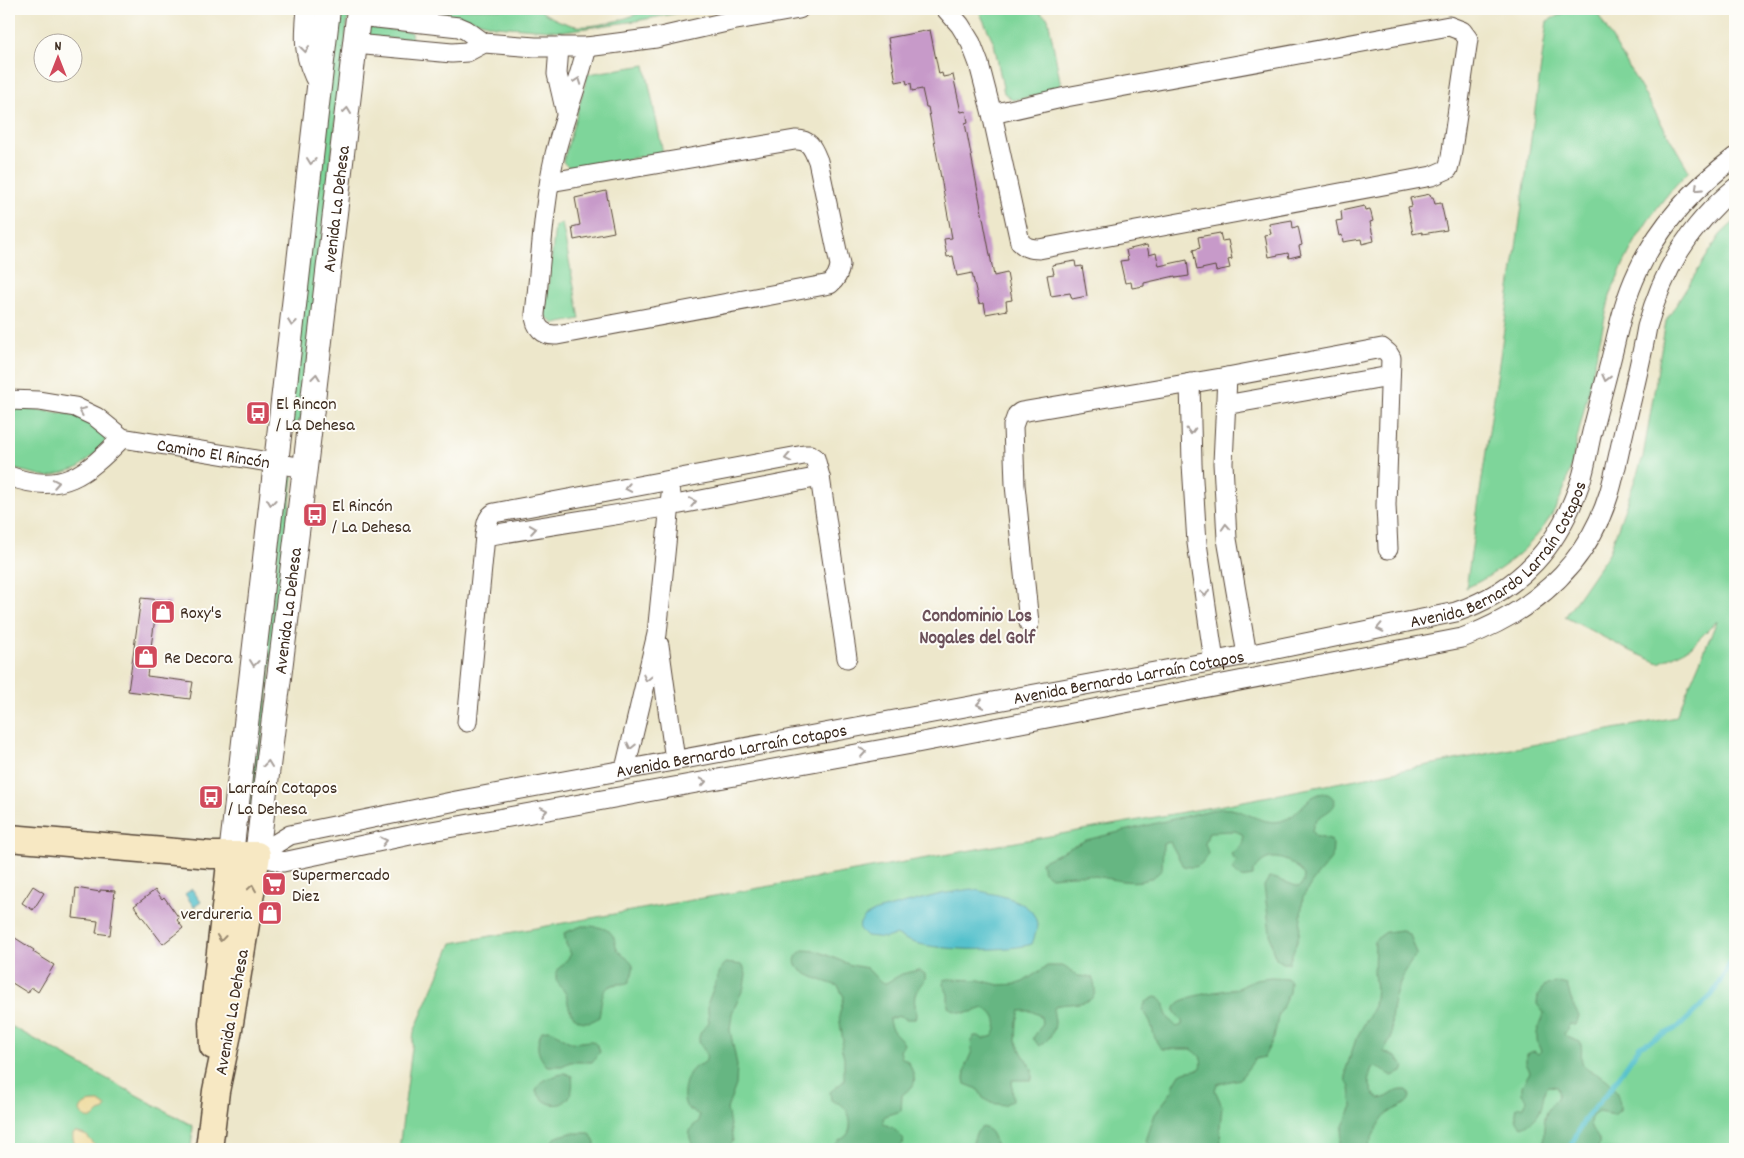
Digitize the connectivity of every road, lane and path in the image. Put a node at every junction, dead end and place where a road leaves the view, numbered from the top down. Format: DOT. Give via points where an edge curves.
graph roads {
  1 [pos="307,9"];
  2 [pos="328,9"];
  3 [pos="799,9"];
  4 [pos="946,9"];
  5 [pos="359,12"];
  6 [pos="957,17"];
  7 [pos="418,22"];
  8 [pos="484,43"];
  9 [pos="355,44"];
  10 [pos="559,47"];
  11 [pos="586,47"];
  12 [pos="418,50"];
  13 [pos="319,86"];
  14 [pos="566,113"];
  15 [pos="992,114"];
  16 [pos="1735,157"];
  17 [pos="550,182"];
  18 [pos="1735,188"];
  19 [pos="1614,345"];
  20 [pos="1642,351"];
  21 [pos="1390,376"];
  22 [pos="1227,377"];
  23 [pos="1190,383"];
  24 [pos="9,400"];
  25 [pos="1226,405"];
  26 [pos="122,438"];
  27 [pos="276,463"];
  28 [pos="306,468"];
  29 [pos="9,476"];
  30 [pos="820,478"];
  31 [pos="672,480"];
  32 [pos="1572,504"];
  33 [pos="670,506"];
  34 [pos="1602,513"];
  35 [pos="485,536"];
  36 [pos="1388,549"];
  37 [pos="1456,612"];
  38 [pos="1029,623"];
  39 [pos="657,634"];
  40 [pos="1462,638"];
  41 [pos="1247,655"];
  42 [pos="847,658"];
  43 [pos="1214,661"];
  44 [pos="912,716"];
  45 [pos="467,722"];
  46 [pos="917,743"];
  47 [pos="675,760"];
  48 [pos="625,769"];
  49 [pos="512,790"];
  50 [pos="456,801"];
  51 [pos="516,816"];
  52 [pos="460,826"];
  53 [pos="9,838"];
  54 [pos="231,855"];
  55 [pos="256,855"];
  56 [pos="216,1092"];
  57 [pos="209,1149"];
  1 -- 13 [label="street, one-way" via="304,46"];
  2 -- 13 [label="street, Avenida La Dehesa"];
  3 -- 11 [label="street" via="656,38"];
  4 -- 6 [label="street"];
  5 -- 7 [label="street"];
  5 -- 9 [label="street, Avenida La Dehesa"];
  6 -- 15 [label="street" via="971,43"];
  7 -- 8 [label="street" via="459,27"];
  7 -- 12 [label="street" via="423,37"];
  8 -- 10 [label="street"];
  8 -- 12 [label="street" via="463,52"];
  9 -- 12 [label="street"];
  28 -- 9 [label="street, Avenida La Dehesa, one-way"];
  10 -- 11 [label="street"];
  10 -- 14 [label="street" via="557,74"];
  14 -- 11 [label="street, one-way"];
  13 -- 27 [label="street, Avenida La Dehesa, one-way"];
  14 -- 17 [label="street"];
  15 -- 15 [label="street" via="1066,97 1449,26 1462,30 1468,39 1448,170 1432,176 1039,249 1020,242"];
  16 -- 19 [label="street, Avenida Bernardo Larraín Cotapos, one-way" via="1679,207 1649,249 1628,296"];
  17 -- 17 [label="street" via="535,319 540,330 548,334 830,284 840,271 818,161 813,147 806,141 795,140"];
  18 -- 20 [label="street, Avenida Bernardo Larraín Cotapos" via="1703,218 1674,258 1654,303"];
  19 -- 20 [label="street"];
  19 -- 32 [label="street, Avenida Bernardo Larraín Cotapos, one-way" via="1582,478"];
  20 -- 34 [label="street, Avenida Bernardo Larraín Cotapos"];
  21 -- 22 [label="street" via="1391,358 1388,352 1378,348"];
  21 -- 25 [label="street"];
  21 -- 36 [label="street" via="1386,505"];
  22 -- 23 [label="street"];
  22 -- 25 [label="street"];
  23 -- 38 [label="street" via="1017,415 1013,426 1015,485"];
  23 -- 43 [label="street, one-way" via="1198,543"];
  26 -- 24 [label="street, Camino El Rincón, one-way" via="96,417 75,407"];
  41 -- 25 [label="street, one-way" via="1227,539 1223,462"];
  26 -- 27 [label="street, Camino El Rincón"];
  29 -- 26 [label="street, one-way" via="38,484 70,479 95,464"];
  27 -- 28 [label="street, Camino El Rincón"];
  27 -- 54 [label="street, Avenida La Dehesa, one-way"];
  55 -- 28 [label="street, Avenida La Dehesa, one-way"];
  30 -- 31 [label="street, one-way" via="815,458 808,454"];
  33 -- 30 [label="street, one-way"];
  30 -- 42 [label="street"];
  31 -- 33 [label="street"];
  31 -- 35 [label="street, one-way" via="494,513 489,518"];
  32 -- 34 [label="street"];
  32 -- 37 [label="street, Avenida Bernardo Larraín Cotapos" via="1556,537 1533,566 1497,594"];
  35 -- 33 [label="street, one-way"];
  33 -- 39 [label="street"];
  34 -- 40 [label="street, Avenida Bernardo Larraín Cotapos" via="1582,550 1539,596 1503,621"];
  35 -- 45 [label="street"];
  37 -- 40 [label="street"];
  37 -- 41 [label="street, Avenida Bernardo Larraín Cotapos, one-way"];
  39 -- 47 [label="street"];
  39 -- 48 [label="street, one-way"];
  40 -- 46 [label="street, Avenida Bernardo Larraín Cotapos"];
  41 -- 43 [label="street, Avenida Bernardo Larraín Cotapos"];
  43 -- 44 [label="street, Avenida Bernardo Larraín Cotapos, one-way"];
  44 -- 46 [label="street"];
  44 -- 47 [label="street, Avenida Bernardo Larraín Cotapos"];
  51 -- 46 [label="street, Avenida Bernardo Larraín Cotapos, one-way"];
  47 -- 48 [label="street, Avenida Bernardo Larraín Cotapos"];
  48 -- 49 [label="street, Avenida Bernardo Larraín Cotapos"];
  49 -- 50 [label="street, Avenida Bernardo Larraín Cotapos"];
  49 -- 51 [label="street"];
  50 -- 52 [label="street"];
  50 -- 55 [label="street, Avenida Bernardo Larraín Cotapos" via="290,835"];
  51 -- 52 [label="street, Avenida Bernardo Larraín Cotapos"];
  55 -- 52 [label="street, Avenida Bernardo Larraín Cotapos, one-way" via="284,862"];
  53 -- 54 [label="main road, Avenida Bernardo Larraín Cotapos"];
  54 -- 55 [label="main road, Avenida Bernardo Larraín Cotapos"];
  54 -- 56 [label="main road, Avenida La Dehesa, one-way" via="212,1023"];
  56 -- 55 [label="main road, Avenida La Dehesa, one-way"];
  56 -- 57 [label="main road, Avenida La Dehesa"];
}
